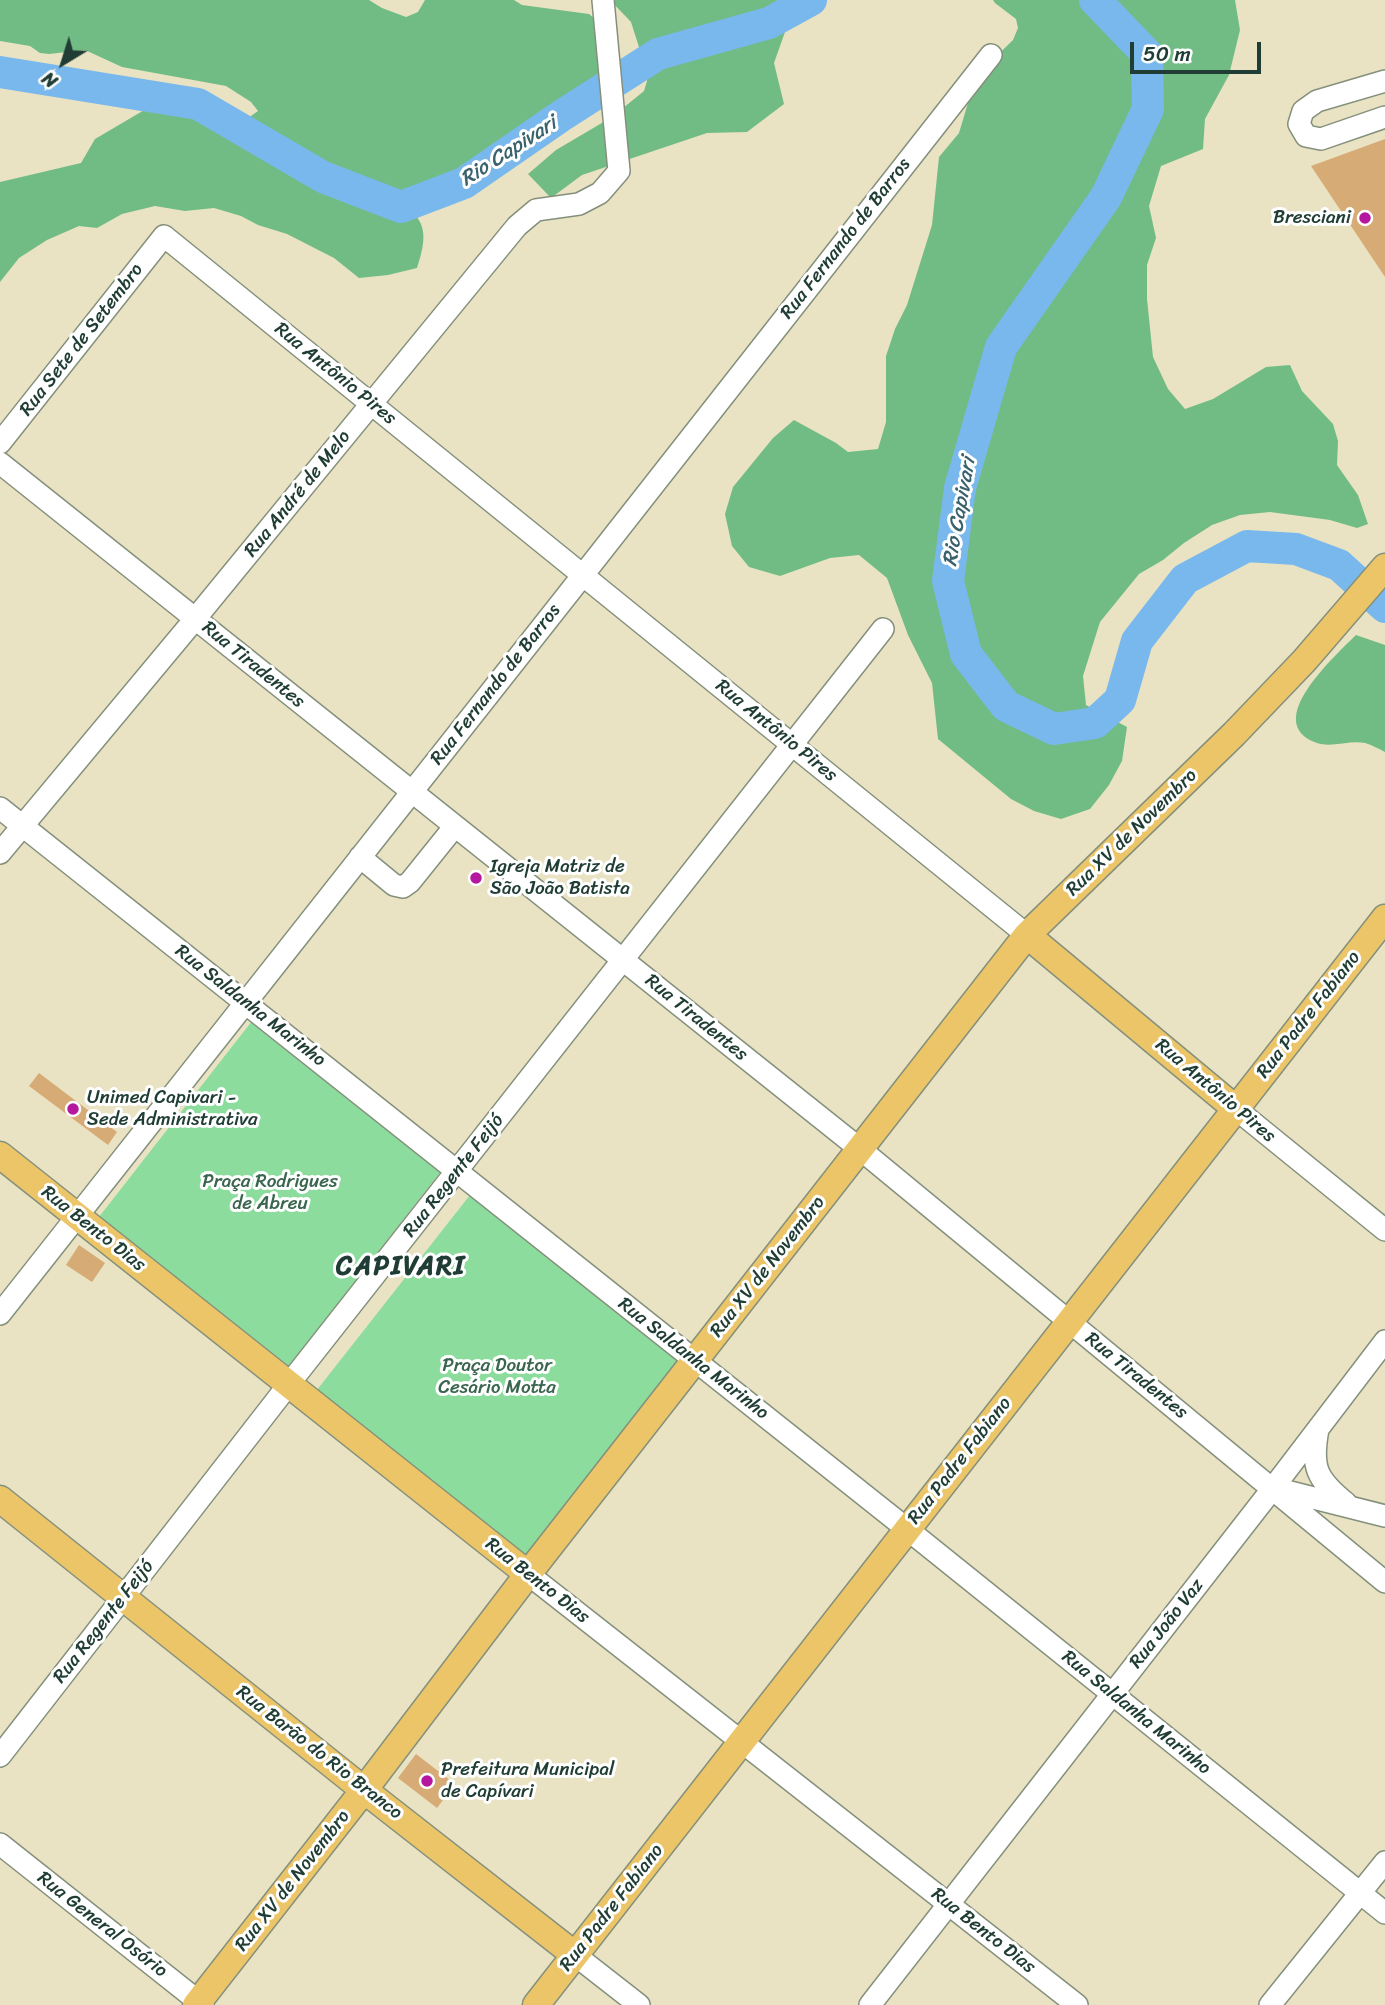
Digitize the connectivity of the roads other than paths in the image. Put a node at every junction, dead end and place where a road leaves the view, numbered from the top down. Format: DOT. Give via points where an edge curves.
graph roads {
  1 [pos="603,0"];
  2 [pos="990,55"];
  3 [pos="1378,83"];
  4 [pos="1384,117"];
  5 [pos="164,236"];
  6 [pos="371,404"];
  7 [pos="0,443"];
  8 [pos="0,463"];
  9 [pos="1385,567"];
  10 [pos="583,575"];
  11 [pos="195,619"];
  12 [pos="883,629"];
  13 [pos="793,745"];
  14 [pos="412,792"];
  15 [pos="0,808"];
  16 [pos="23,826"];
  17 [pos="455,826"];
  18 [pos="0,853"];
  19 [pos="360,857"];
  20 [pos="1385,918"];
  21 [pos="1027,935"];
  22 [pos="624,960"];
  23 [pos="245,1003"];
  24 [pos="1236,1108"];
  25 [pos="860,1149"];
  26 [pos="0,1154"];
  27 [pos="458,1172"];
  28 [pos="76,1215"];
  29 [pos="1385,1230"];
  30 [pos="0,1314"];
  31 [pos="1070,1321"];
  32 [pos="1385,1341"];
  33 [pos="695,1360"];
  34 [pos="289,1384"];
  35 [pos="1318,1429"];
  36 [pos="1273,1488"];
  37 [pos="0,1499"];
  38 [pos="1349,1506"];
  39 [pos="1385,1516"];
  40 [pos="907,1529"];
  41 [pos="1332,1536"];
  42 [pos="528,1574"];
  43 [pos="1385,1582"];
  44 [pos="123,1597"];
  45 [pos="1112,1694"];
  46 [pos="741,1741"];
  47 [pos="0,1756"];
  48 [pos="364,1790"];
  49 [pos="0,1844"];
  50 [pos="1385,1862"];
  51 [pos="1360,1893"];
  52 [pos="948,1904"];
  53 [pos="1385,1913"];
  54 [pos="575,1955"];
  55 [pos="199,2004"];
  56 [pos="537,2005"];
  57 [pos="639,2005"];
  58 [pos="870,2005"];
  59 [pos="1077,2005"];
  60 [pos="1270,2005"];
  1 -- 6 [label="street, Rua André de Melo" via="619,171 600,193 579,204 536,210 517,226"];
  2 -- 10 [label="street, Rua Fernando de Barros"];
  3 -- 4 [label="street"];
  3 -- 4 [label="street" via="1317,102 1303,111 1299,124 1306,136 1321,139"];
  5 -- 6 [label="street, Rua Antônio Pires"];
  5 -- 7 [label="street, Rua Sete de Setembro"];
  6 -- 10 [label="street, Rua Antônio Pires"];
  6 -- 11 [label="street, Rua André de Melo"];
  8 -- 11 [label="street, Rua Tiradentes"];
  9 -- 21 [label="main road, Rua XV de Novembro" via="1234,734"];
  10 -- 13 [label="street, Rua Antônio Pires"];
  10 -- 14 [label="street, Rua Fernando de Barros"];
  11 -- 14 [label="street, Rua Tiradentes"];
  11 -- 16 [label="street, Rua André de Melo"];
  12 -- 13 [label="street, Rua Regente Feijó"];
  13 -- 21 [label="street, Rua Antônio Pires"];
  13 -- 22 [label="street, Rua Regente Feijó"];
  14 -- 17 [label="street, Rua Tiradentes"];
  14 -- 19 [label="street, Rua Fernando de Barros"];
  15 -- 16 [label="street, Rua Saldanha Marinho"];
  16 -- 18 [label="street, Rua André de Melo"];
  16 -- 23 [label="street, Rua Saldanha Marinho"];
  17 -- 19 [label="street" via="403,887 394,885"];
  17 -- 22 [label="street, Rua Tiradentes"];
  19 -- 23 [label="street, Rua Fernando de Barros"];
  20 -- 24 [label="main road, Rua Padre Fabiano"];
  21 -- 24 [label="main road, Rua Antônio Pires"];
  21 -- 25 [label="main road, Rua XV de Novembro"];
  22 -- 25 [label="street, Rua Tiradentes"];
  22 -- 27 [label="street, Rua Regente Feijó"];
  23 -- 27 [label="street, Rua Saldanha Marinho"];
  23 -- 28 [label="street, Rua Fernando de Barros"];
  24 -- 29 [label="street, Rua Antônio Pires"];
  24 -- 31 [label="main road, Rua Padre Fabiano"];
  25 -- 31 [label="street, Rua Tiradentes"];
  25 -- 33 [label="main road, Rua XV de Novembro"];
  26 -- 28 [label="main road, Rua Bento Dias"];
  27 -- 33 [label="street, Rua Saldanha Marinho"];
  27 -- 34 [label="street, Rua Regente Feijó"];
  28 -- 30 [label="street, Rua Fernando de Barros"];
  28 -- 34 [label="main road, Rua Bento Dias"];
  31 -- 36 [label="street, Rua Tiradentes"];
  31 -- 40 [label="main road, Rua Padre Fabiano"];
  32 -- 35 [label="street, Rua João Vaz"];
  33 -- 40 [label="street, Rua Saldanha Marinho"];
  33 -- 42 [label="main road, Rua XV de Novembro"];
  34 -- 42 [label="main road, Rua Bento Dias"];
  34 -- 44 [label="street, Rua Regente Feijó"];
  35 -- 36 [label="street, Rua João Vaz"];
  35 -- 38 [label="street" via="1317,1469 1328,1489"];
  36 -- 38 [label="street"];
  36 -- 41 [label="street, Rua Tiradentes"];
  36 -- 45 [label="street, Rua João Vaz"];
  37 -- 44 [label="main road, Rua Barão do Rio Branco"];
  38 -- 39 [label="street"];
  38 -- 41 [label="street" via="1336,1514"];
  40 -- 45 [label="street, Rua Saldanha Marinho"];
  40 -- 46 [label="main road, Rua Padre Fabiano"];
  41 -- 43 [label="street, Rua Tiradentes"];
  42 -- 46 [label="street, Rua Bento Dias"];
  42 -- 48 [label="main road, Rua XV de Novembro"];
  44 -- 47 [label="street, Rua Regente Feijó"];
  44 -- 48 [label="main road, Rua Barão do Rio Branco"];
  45 -- 51 [label="street, Rua Saldanha Marinho"];
  45 -- 52 [label="street, Rua João Vaz"];
  46 -- 52 [label="street, Rua Bento Dias"];
  46 -- 54 [label="main road, Rua Padre Fabiano"];
  48 -- 54 [label="main road, Rua Barão do Rio Branco"];
  48 -- 55 [label="main road, Rua XV de Novembro"];
  49 -- 55 [label="street, Rua General Osório"];
  50 -- 51 [label="street"];
  51 -- 53 [label="street, Rua Saldanha Marinho"];
  51 -- 60 [label="street"];
  52 -- 58 [label="street, Rua João Vaz"];
  52 -- 59 [label="street, Rua Bento Dias"];
  54 -- 56 [label="main road, Rua Padre Fabiano"];
  54 -- 57 [label="street, Rua Barão do Rio Branco"];
}
